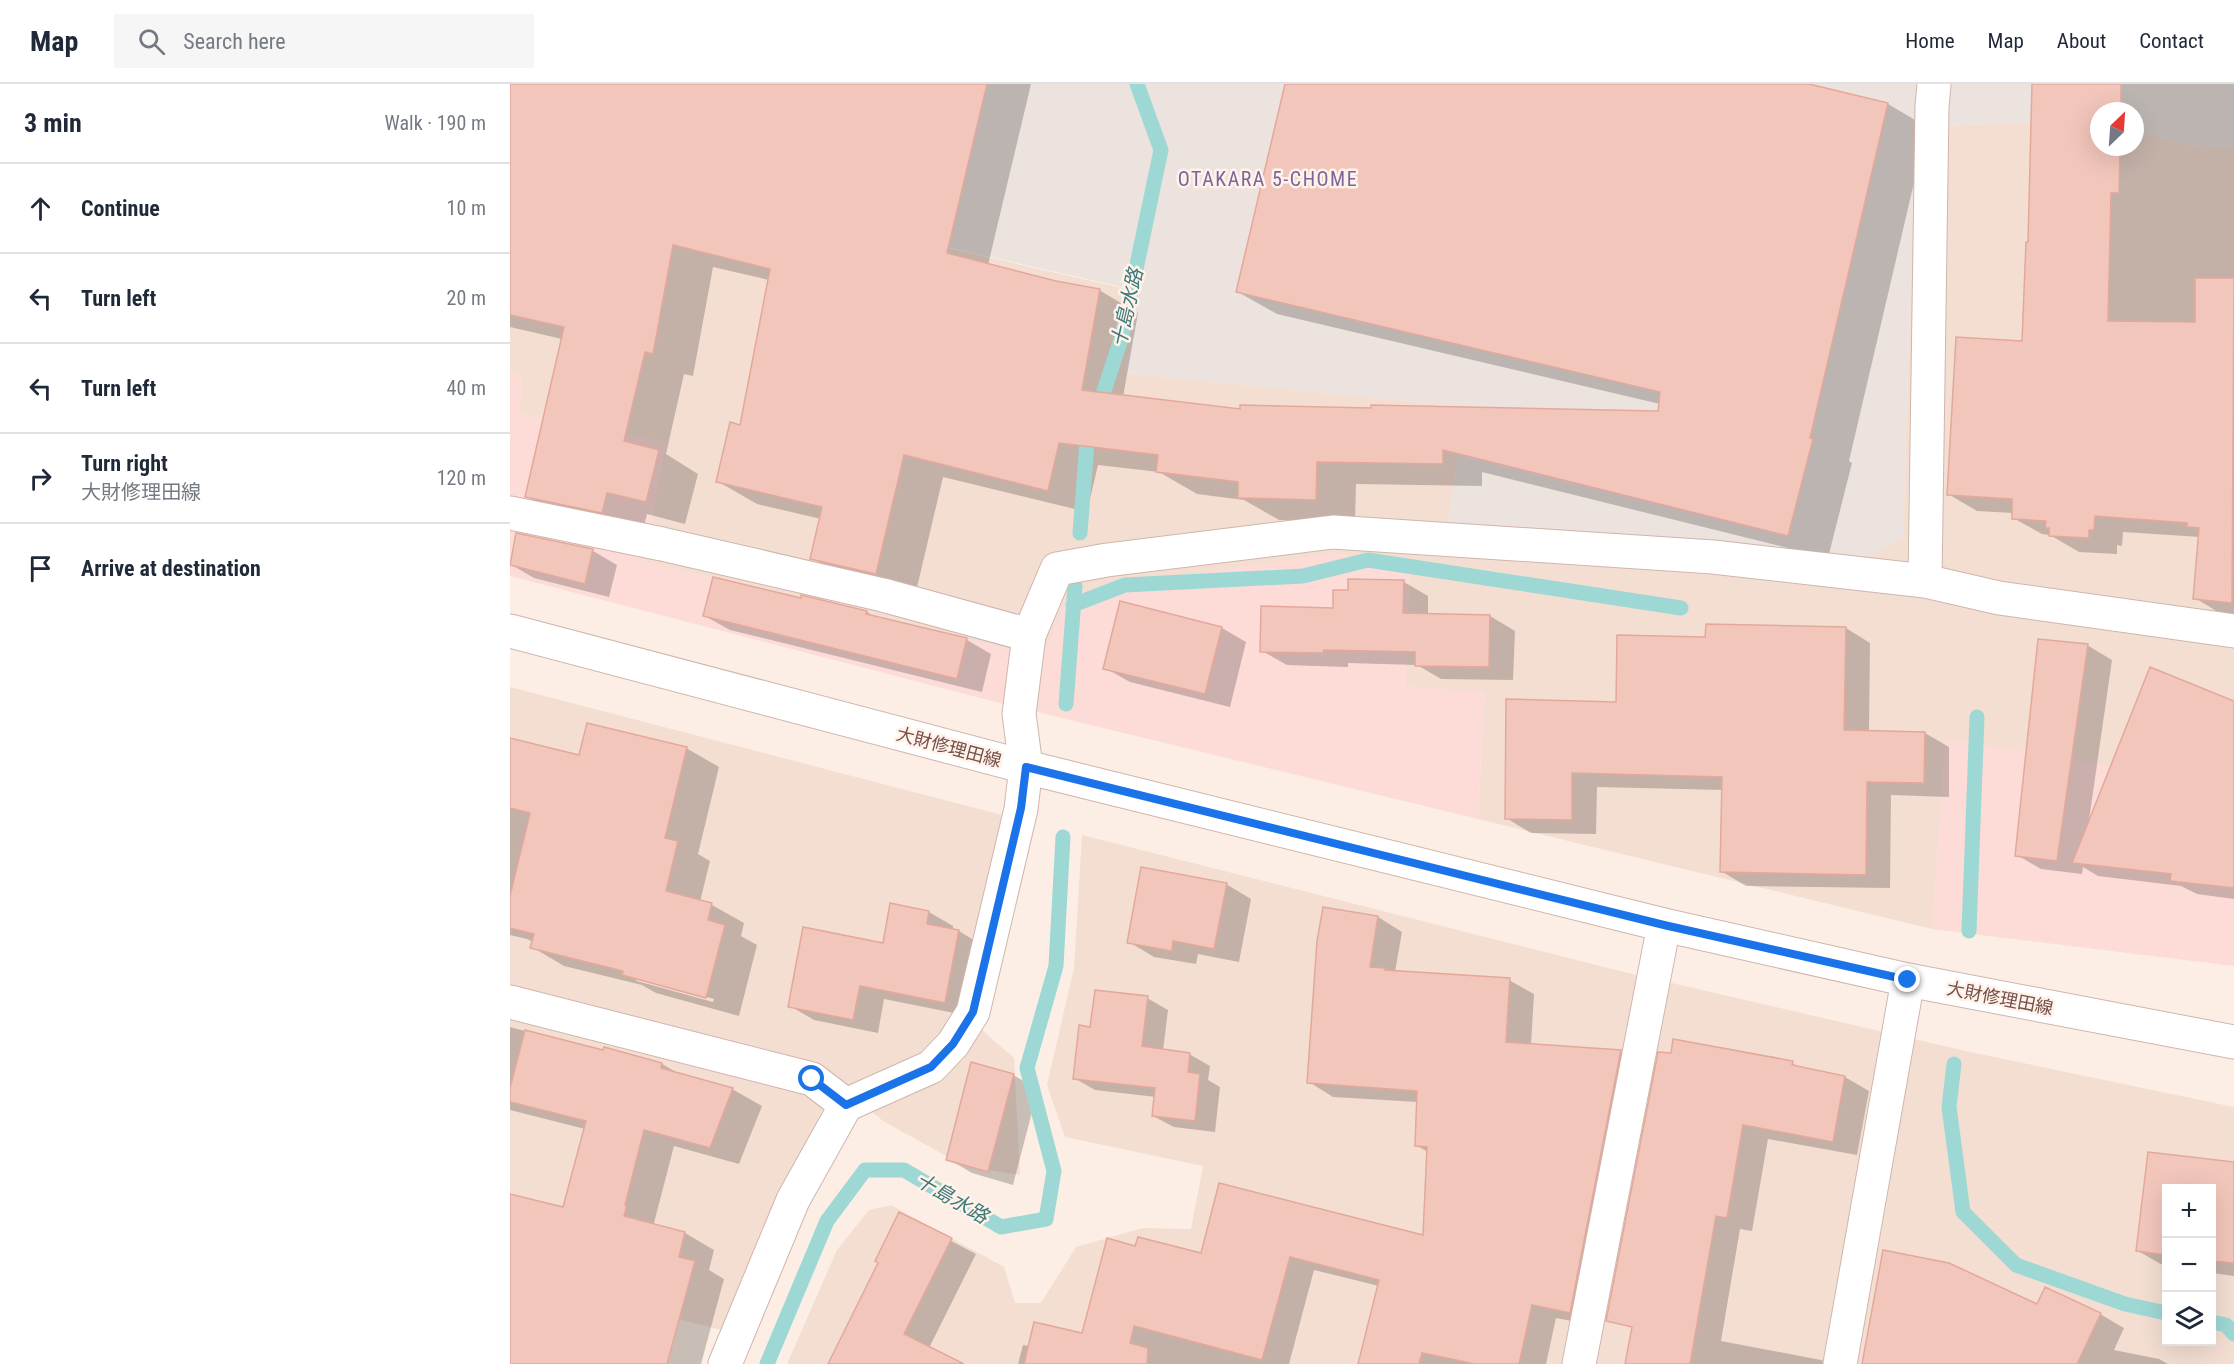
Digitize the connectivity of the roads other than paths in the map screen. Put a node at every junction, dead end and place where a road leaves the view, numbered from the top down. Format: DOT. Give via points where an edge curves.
graph roads {
  1 [pos="1934,84"];
  2 [pos="510,513"];
  3 [pos="1925,581"];
  4 [pos="510,631"];
  5 [pos="2234,631"];
  6 [pos="1029,635"];
  7 [pos="1026,767"];
  8 [pos="1664,925"];
  9 [pos="1908,980"];
  10 [pos="510,1002"];
  11 [pos="2234,1042"];
  12 [pos="846,1105"];
  13 [pos="725,1364"];
  14 [pos="1579,1364"];
  15 [pos="1840,1364"];
  1 -- 3 [label="street"];
  2 -- 6 [label="street" via="883,594"];
  3 -- 5 [label="street" via="1999,598"];
  3 -- 6 [label="street" via="1713,557 1333,532 1057,569"];
  4 -- 7 [label="street, 大財修理田線"];
  6 -- 7 [label="street" via="1019,714"];
  7 -- 8 [label="street, 大財修理田線"];
  7 -- 12 [label="street" via="1021,808 973,1012 953,1044 931,1067"];
  8 -- 9 [label="street, 大財修理田線"];
  8 -- 14 [label="street"];
  9 -- 11 [label="street, 大財修理田線"];
  9 -- 15 [label="street"];
  10 -- 12 [label="street" via="812,1079"];
  12 -- 13 [label="street" via="794,1200"];
}
